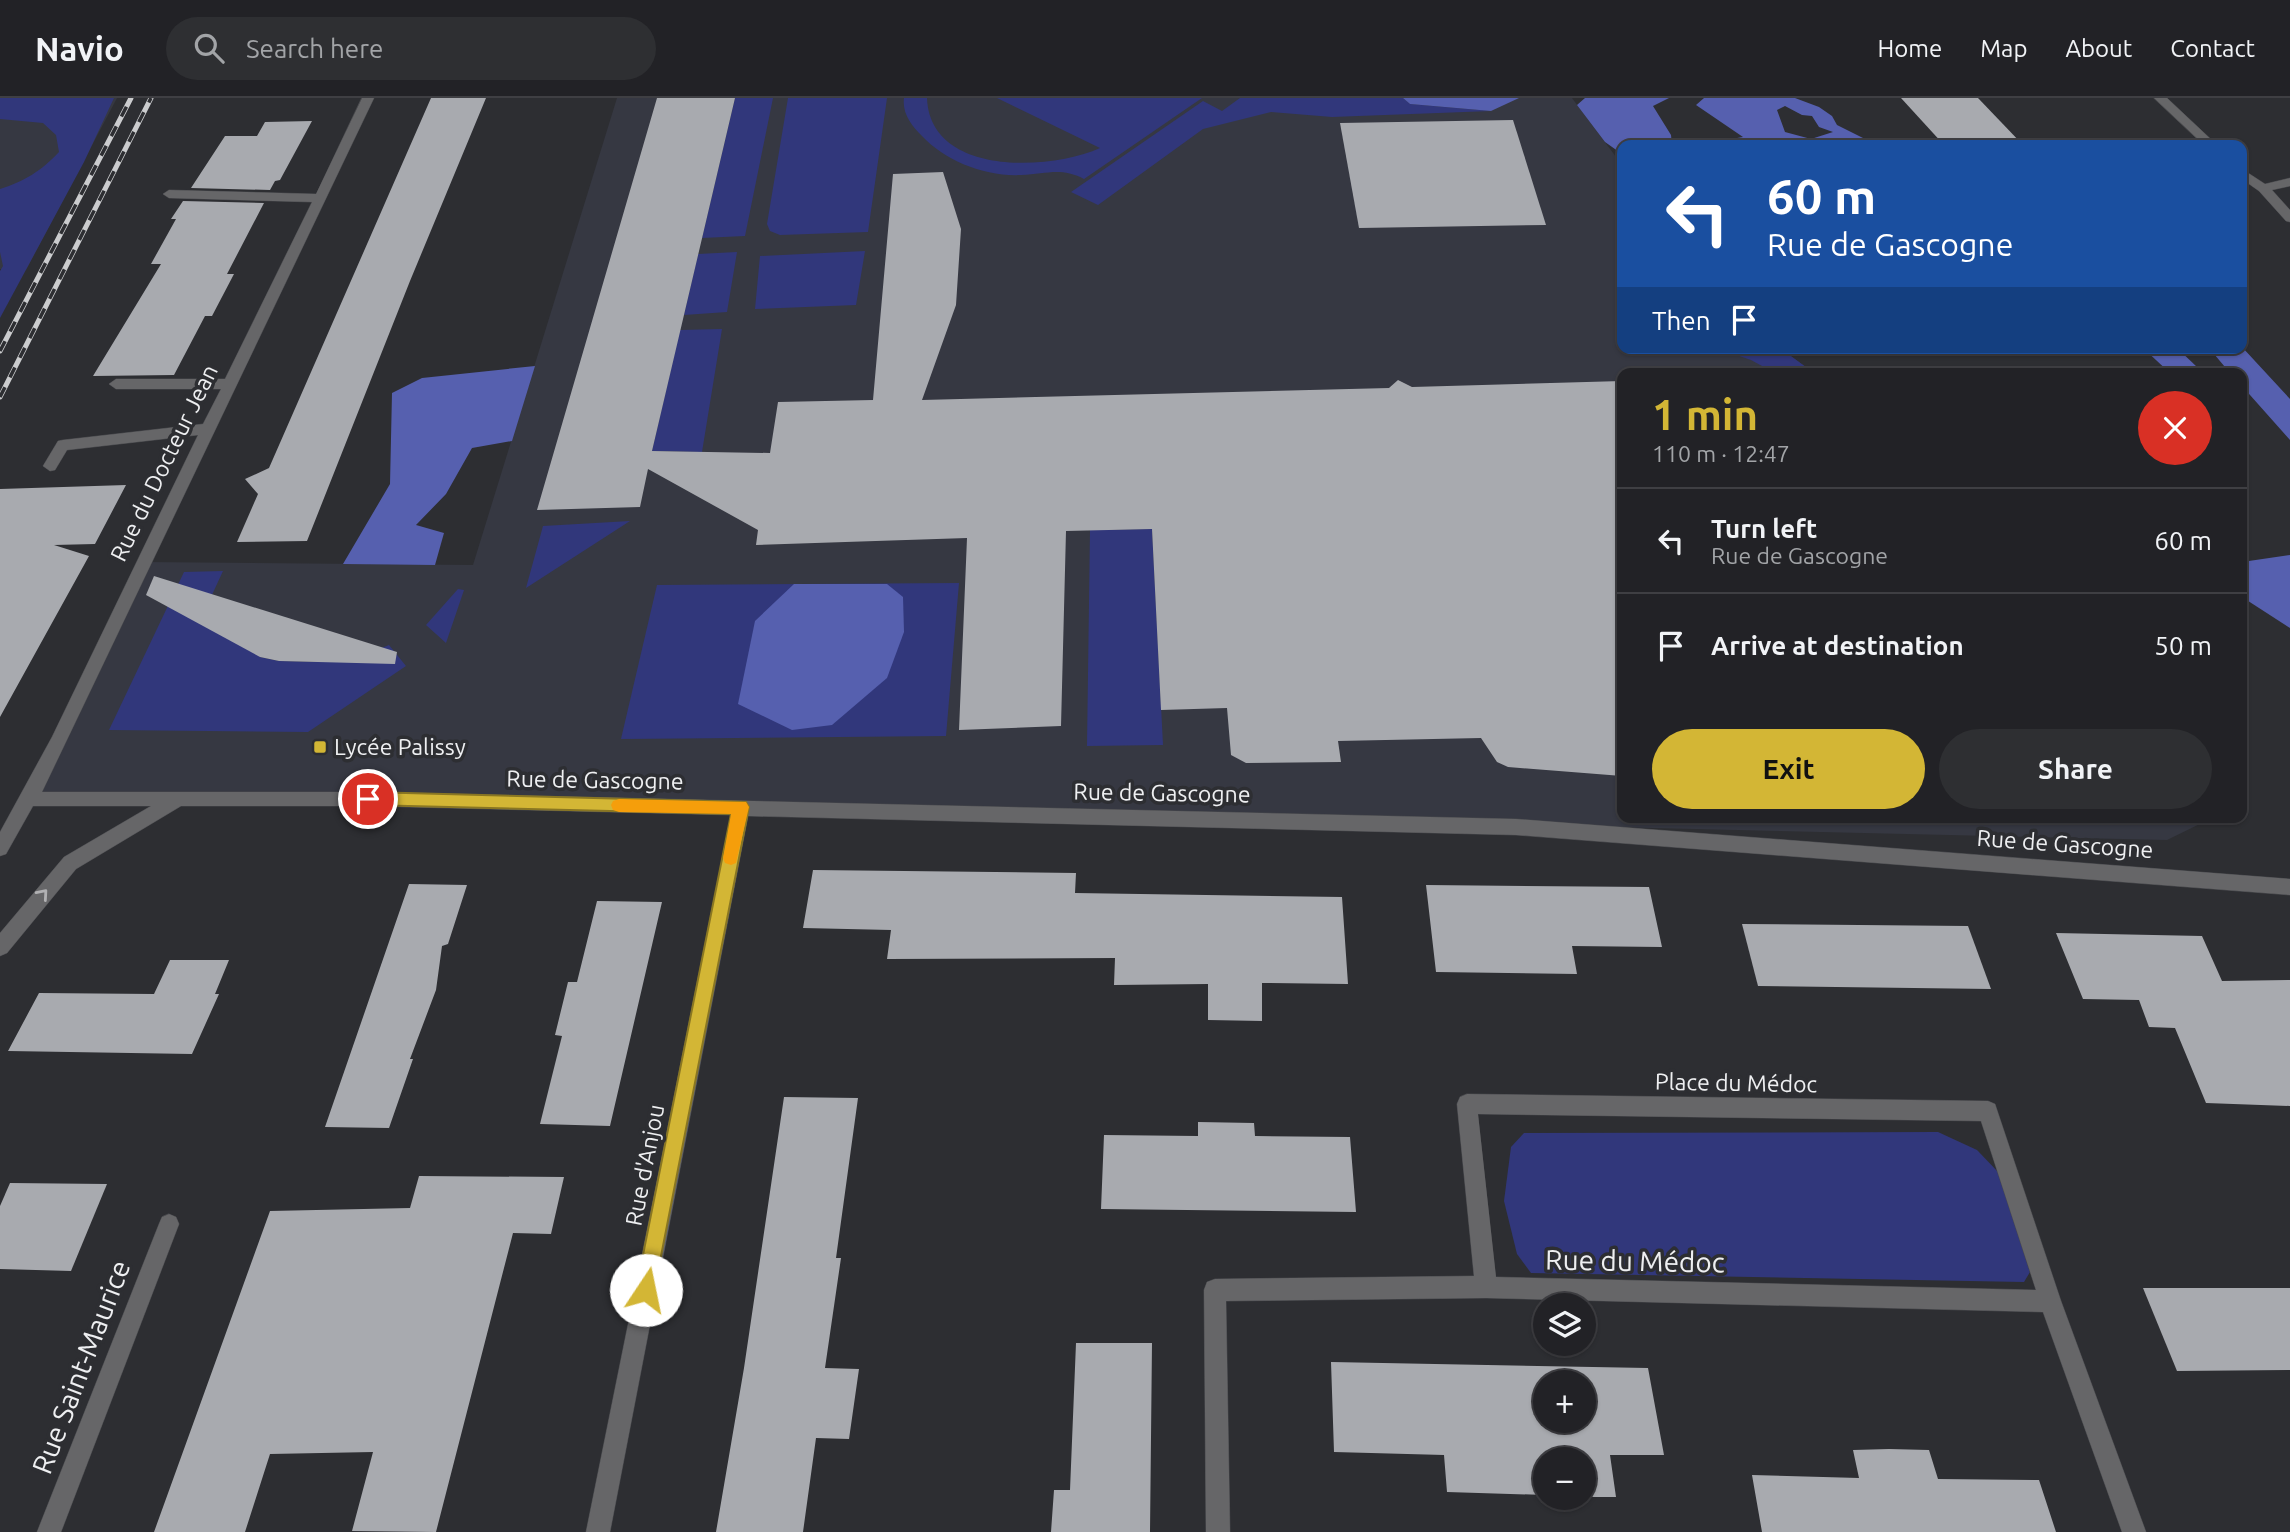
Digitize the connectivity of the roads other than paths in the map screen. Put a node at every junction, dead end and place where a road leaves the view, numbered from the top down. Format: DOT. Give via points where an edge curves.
graph roads {
  1 [pos="368,98"];
  2 [pos="2160,98"];
  3 [pos="2206,140"];
  4 [pos="2247,177"];
  5 [pos="2290,182"];
  6 [pos="2263,188"];
  7 [pos="169,194"];
  8 [pos="320,198"];
  9 [pos="2290,218"];
  10 [pos="116,384"];
  11 [pos="230,384"];
  12 [pos="208,429"];
  13 [pos="50,466"];
  14 [pos="31,799"];
  15 [pos="178,799"];
  16 [pos="741,807"];
  17 [pos="0,848"];
  18 [pos="2290,887"];
  19 [pos="0,947"];
  20 [pos="169,1224"];
  21 [pos="1486,1287"];
  22 [pos="2050,1301"];
  23 [pos="49,1532"];
  24 [pos="598,1532"];
  25 [pos="1218,1532"];
  26 [pos="2134,1532"];
  1 -- 8 [label="street, Rue du Docteur Jean"];
  2 -- 3 [label="street"];
  4 -- 6 [label="street"];
  5 -- 6 [label="street"];
  6 -- 9 [label="street"];
  7 -- 8 [label="street"];
  8 -- 11 [label="street, Rue du Docteur Jean"];
  10 -- 11 [label="street"];
  11 -- 12 [label="street, Rue du Docteur Jean"];
  12 -- 13 [label="street" via="63,445"];
  12 -- 14 [label="street, Rue du Docteur Jean"];
  14 -- 15 [label="street, Rue de Gascogne"];
  14 -- 17 [label="street, Rue du Docteur Jean"];
  15 -- 16 [label="street, Rue de Gascogne"];
  19 -- 15 [label="street, one-way" via="70,863"];
  16 -- 18 [label="street, Rue de Gascogne" via="1516,827"];
  16 -- 24 [label="street, Rue d'Anjou"];
  20 -- 23 [label="street, Rue Saint-Maurice"];
  21 -- 22 [label="street, Rue du Médoc"];
  21 -- 22 [label="street, Place du Médoc" via="1468,1104 1988,1111"];
  21 -- 25 [label="street, Rue du Médoc" via="1215,1290"];
  22 -- 26 [label="street"];
}
